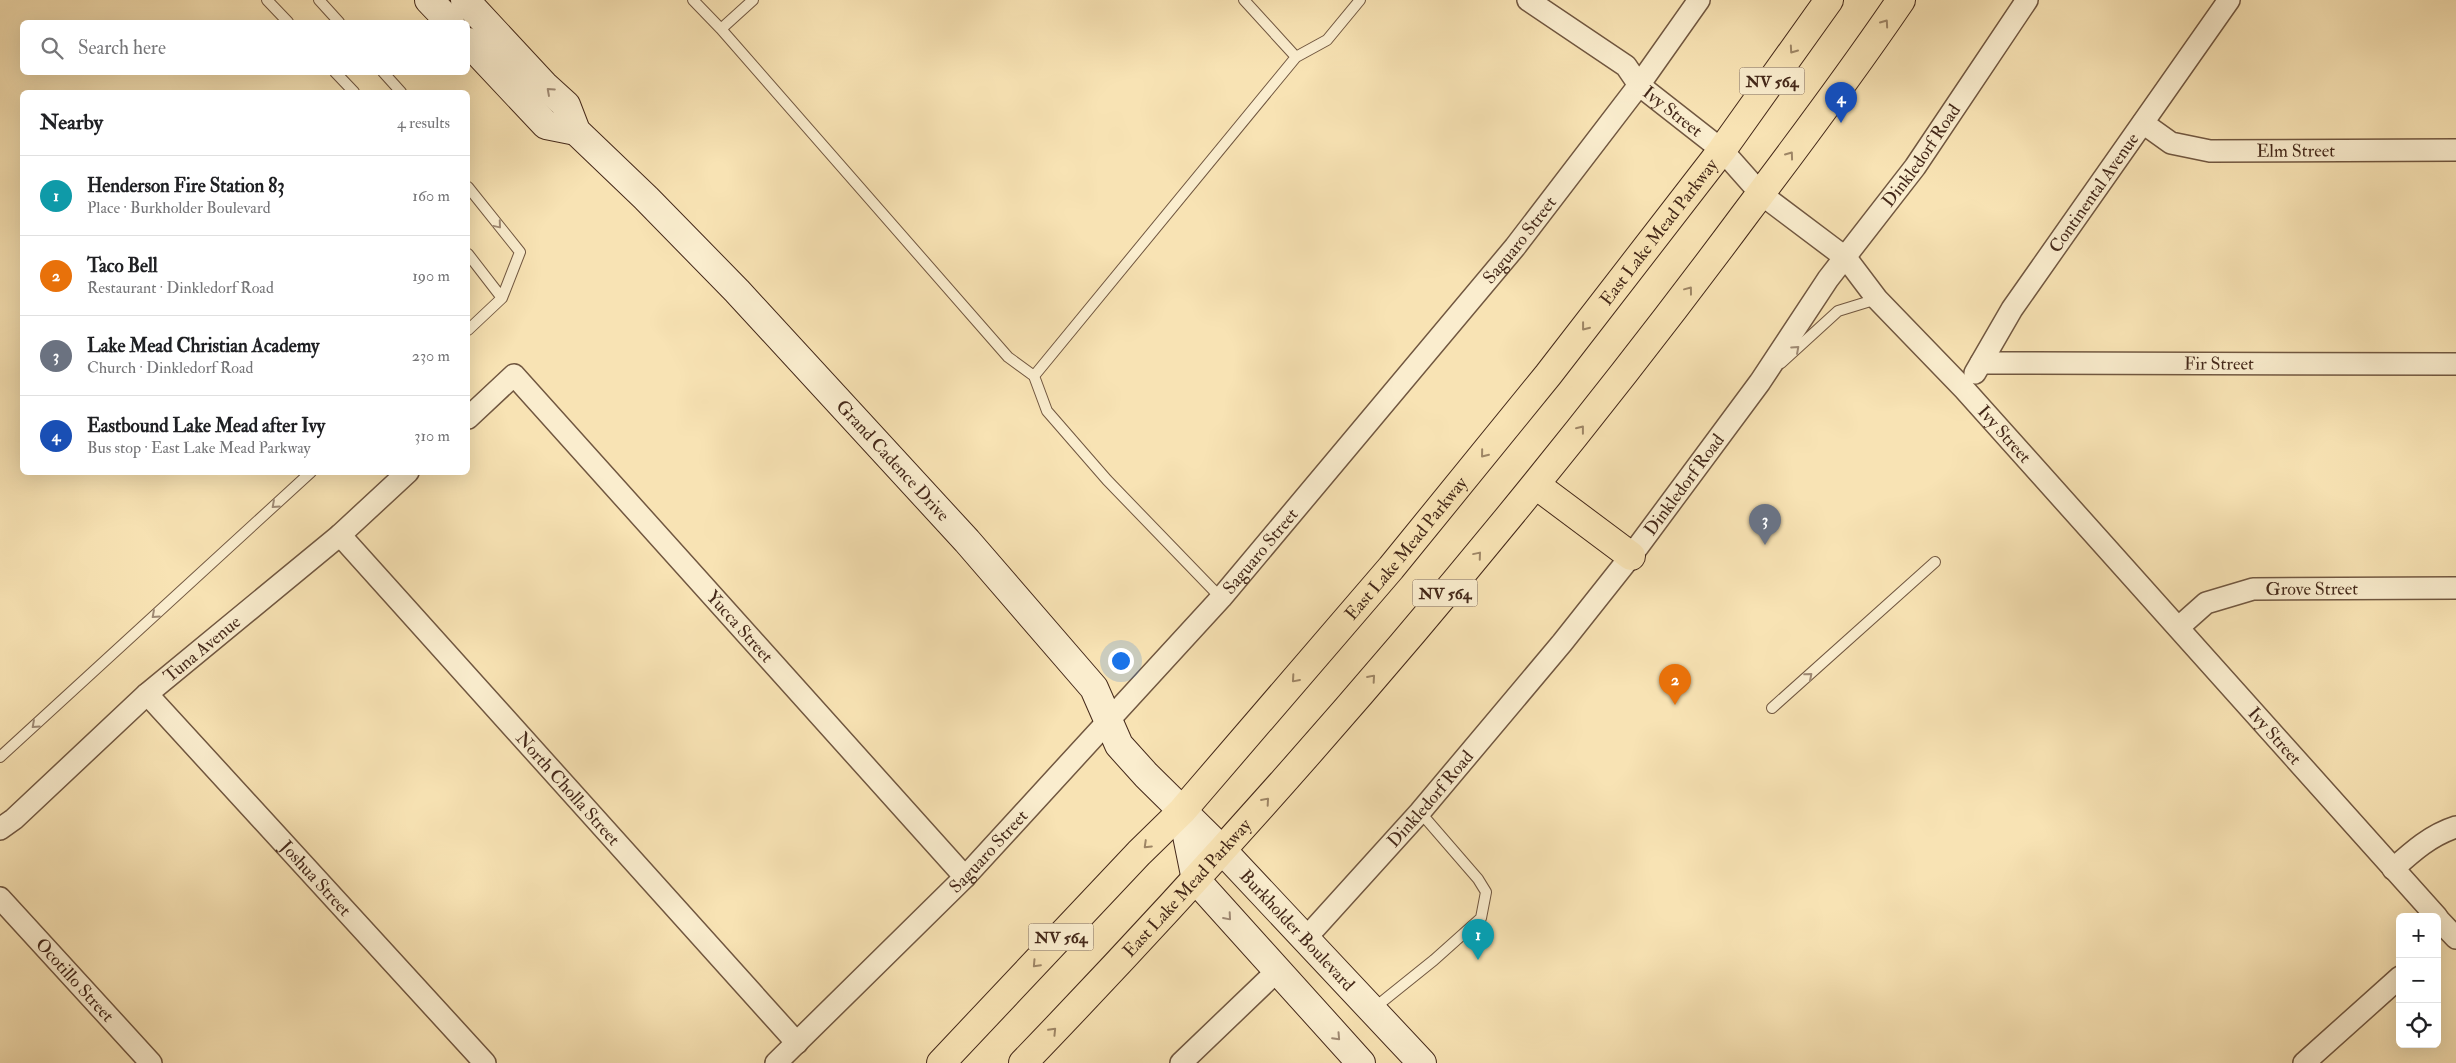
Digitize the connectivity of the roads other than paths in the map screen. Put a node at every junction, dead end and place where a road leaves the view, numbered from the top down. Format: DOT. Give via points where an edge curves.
graph roads {
  1 [pos="267,0"];
  2 [pos="319,0"];
  3 [pos="429,0"];
  4 [pos="465,0"];
  5 [pos="693,0"];
  6 [pos="753,0"];
  7 [pos="1244,0"];
  8 [pos="1360,0"];
  9 [pos="1528,0"];
  10 [pos="1699,0"];
  11 [pos="1829,0"];
  12 [pos="1901,0"];
  13 [pos="2027,0"];
  14 [pos="2229,0"];
  15 [pos="286,20"];
  16 [pos="337,20"];
  17 [pos="448,20"];
  18 [pos="721,28"];
  19 [pos="470,44"];
  20 [pos="1296,57"];
  21 [pos="338,75"];
  22 [pos="386,75"];
  23 [pos="1639,85"];
  24 [pos="352,90"];
  25 [pos="399,90"];
  26 [pos="2143,123"];
  27 [pos="576,131"];
  28 [pos="1722,150"];
  29 [pos="2456,150"];
  30 [pos="470,190"];
  31 [pos="1761,194"];
  32 [pos="470,257"];
  33 [pos="1846,258"];
  34 [pos="502,298"];
  35 [pos="1877,299"];
  36 [pos="470,328"];
  37 [pos="1981,363"];
  38 [pos="2456,364"];
  39 [pos="1034,376"];
  40 [pos="1760,382"];
  41 [pos="1965,390"];
  42 [pos="470,416"];
  43 [pos="308,475"];
  44 [pos="405,475"];
  45 [pos="1536,485"];
  46 [pos="340,535"];
  47 [pos="1631,556"];
  48 [pos="1935,562"];
  49 [pos="2456,588"];
  50 [pos="1221,598"];
  51 [pos="2178,627"];
  52 [pos="147,694"];
  53 [pos="1772,708"];
  54 [pos="1109,721"];
  55 [pos="0,757"];
  56 [pos="1182,811"];
  57 [pos="1420,812"];
  58 [pos="2456,826"];
  59 [pos="0,829"];
  60 [pos="1223,851"];
  61 [pos="2393,868"];
  62 [pos="965,877"];
  63 [pos="1196,880"];
  64 [pos="0,898"];
  65 [pos="2443,929"];
  66 [pos="1305,939"];
  67 [pos="1277,971"];
  68 [pos="2396,980"];
  69 [pos="1372,1010"];
  70 [pos="972,1032"];
  71 [pos="797,1043"];
  72 [pos="151,1063"];
  73 [pos="485,1063"];
  74 [pos="776,1063"];
  75 [pos="941,1063"];
  76 [pos="964,1063"];
  77 [pos="1023,1063"];
  78 [pos="1182,1063"];
  79 [pos="1361,1063"];
  80 [pos="1422,1063"];
  81 [pos="2304,1063"];
  1 -- 15 [label="lane"];
  2 -- 16 [label="lane"];
  3 -- 17 [label="main road"];
  27 -- 4 [label="main road, Grand Cadence Drive, one-way" via="566,105"];
  5 -- 18 [label="lane"];
  6 -- 18 [label="lane"];
  7 -- 20 [label="lane"];
  8 -- 20 [label="lane" via="1327,40"];
  9 -- 23 [label="street, Ivy Street" via="1626,66"];
  10 -- 23 [label="street, Saguaro Street"];
  11 -- 28 [label="main road, East Lake Mead Parkway / NV 564, one-way"];
  31 -- 12 [label="main road, East Lake Mead Parkway / NV 564, one-way"];
  13 -- 33 [label="street, Dinkledorf Road" via="1915,167"];
  14 -- 26 [label="street, Continental Avenue"];
  18 -- 39 [label="lane" via="1008,357"];
  19 -- 27 [label="main road" via="546,125"];
  20 -- 39 [label="lane"];
  21 -- 24 [label="lane"];
  22 -- 25 [label="lane"];
  23 -- 28 [label="street, Ivy Street"];
  23 -- 50 [label="street, Saguaro Street" via="1515,248"];
  26 -- 29 [label="street, Elm Street" via="2171,143 2210,151"];
  26 -- 37 [label="street, Continental Avenue" via="2012,309"];
  27 -- 54 [label="main road, Grand Cadence Drive" via="737,291 967,541 1094,688"];
  28 -- 31 [label="street, Ivy Street"];
  28 -- 56 [label="main road, East Lake Mead Parkway / NV 564, one-way" via="1548,375 1397,560"];
  30 -- 34 [label="lane, one-way" via="520,252"];
  31 -- 33 [label="street, Ivy Street"];
  45 -- 31 [label="main road, East Lake Mead Parkway / NV 564, one-way" via="1660,329"];
  32 -- 34 [label="lane"];
  33 -- 35 [label="street, Ivy Street"];
  33 -- 40 [label="street, Dinkledorf Road" via="1828,279"];
  34 -- 36 [label="lane"];
  40 -- 35 [label="lane, one-way" via="1838,311"];
  35 -- 41 [label="street, Ivy Street"];
  37 -- 38 [label="street, Fir Street"];
  37 -- 41 [label="street, Continental Avenue"];
  39 -- 50 [label="lane" via="1047,412 1107,480"];
  40 -- 47 [label="street, Dinkledorf Road"];
  41 -- 51 [label="street, Ivy Street"];
  42 -- 62 [label="street, Yucca Street" via="514,375"];
  43 -- 55 [label="lane, one-way"];
  44 -- 46 [label="street, Tuna Avenue"];
  45 -- 47 [label="main road"];
  60 -- 45 [label="main road, East Lake Mead Parkway / NV 564, one-way"];
  46 -- 52 [label="street, Tuna Avenue"];
  46 -- 71 [label="street, North Cholla Street"];
  47 -- 57 [label="street, Dinkledorf Road"];
  53 -- 48 [label="lane, one-way"];
  49 -- 51 [label="street, Grove Street" via="2253,589 2206,603"];
  50 -- 54 [label="street, Saguaro Street"];
  51 -- 61 [label="street, Ivy Street"];
  52 -- 59 [label="street, Tuna Avenue"];
  52 -- 73 [label="street, Joshua Street"];
  54 -- 56 [label="main road, Grand Cadence Drive" via="1119,745"];
  54 -- 62 [label="street, Saguaro Street"];
  56 -- 60 [label="main road, Burkholder Boulevard"];
  56 -- 63 [label="main road"];
  56 -- 70 [label="main road, East Lake Mead Parkway / NV 564, one-way"];
  57 -- 66 [label="street, Dinkledorf Road"];
  57 -- 69 [label="lane" via="1486,892 1481,918"];
  58 -- 61 [label="street" via="2419,846"];
  60 -- 63 [label="main road, East Lake Mead Parkway / NV 564"];
  60 -- 66 [label="main road, Burkholder Boulevard"];
  61 -- 65 [label="street, Ivy Street"];
  62 -- 71 [label="street, Saguaro Street"];
  63 -- 67 [label="main road, one-way"];
  77 -- 63 [label="main road, East Lake Mead Parkway / NV 564, one-way"];
  64 -- 72 [label="street, Ocotillo Street"];
  66 -- 69 [label="main road, Burkholder Boulevard"];
  67 -- 78 [label="street"];
  67 -- 79 [label="main road, one-way"];
  68 -- 81 [label="street"];
  69 -- 80 [label="main road, Burkholder Boulevard"];
  70 -- 75 [label="main road, East Lake Mead Parkway / NV 564"];
  70 -- 76 [label="main road"];
  71 -- 74 [label="street, Saguaro Street"];
}
